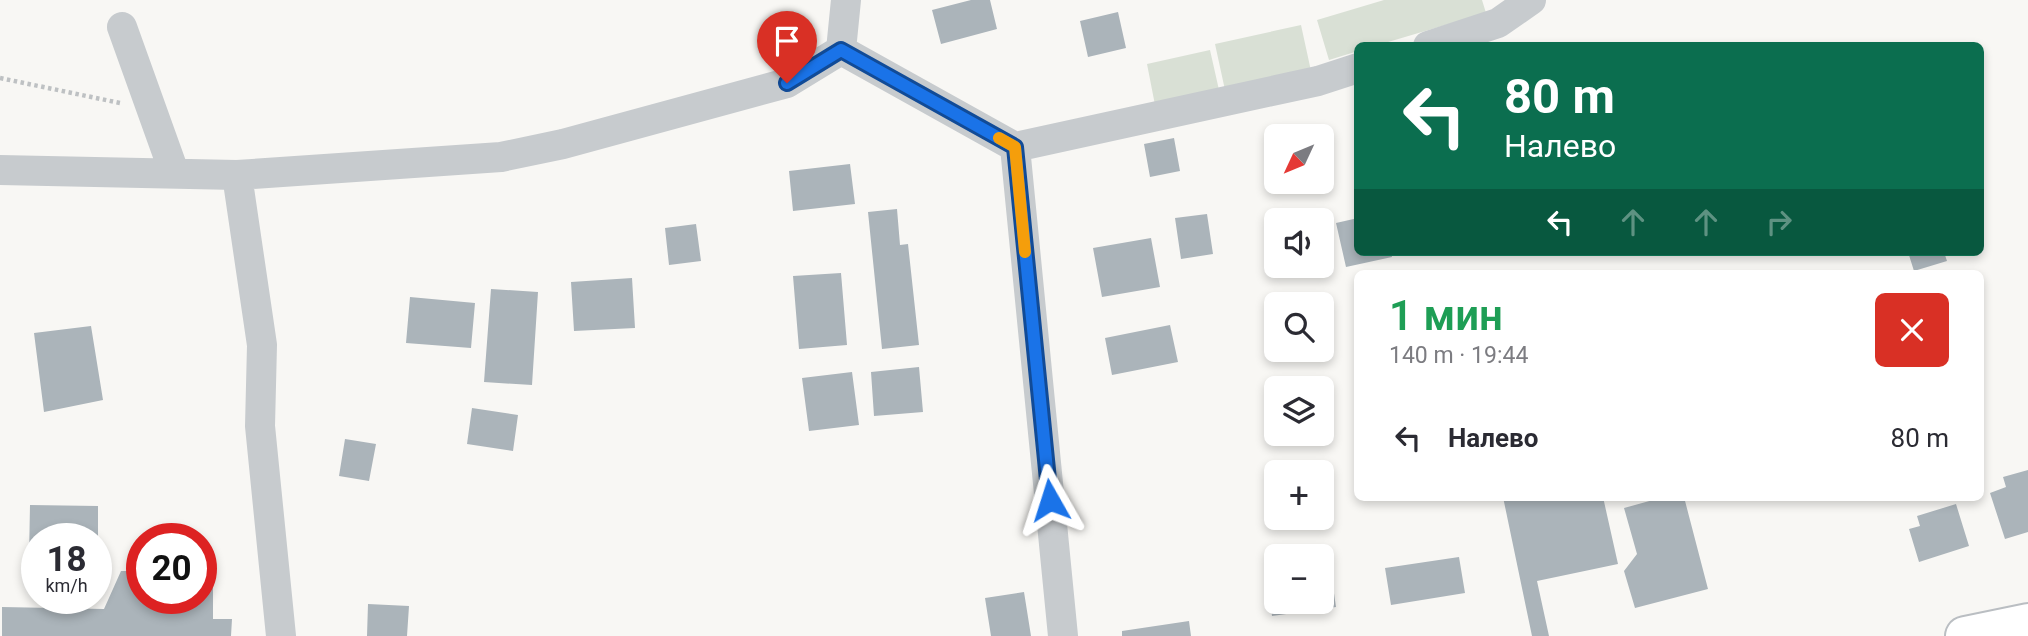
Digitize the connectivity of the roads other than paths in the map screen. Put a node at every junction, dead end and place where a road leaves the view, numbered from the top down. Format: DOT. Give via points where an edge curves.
graph roads {
  1 [pos="846,0"];
  2 [pos="1531,0"];
  3 [pos="122,27"];
  4 [pos="1440,42"];
  5 [pos="841,50"];
  6 [pos="1354,69"];
  7 [pos="1015,147"];
  8 [pos="0,170"];
  9 [pos="174,172"];
  10 [pos="237,175"];
  11 [pos="2028,623"];
  12 [pos="281,636"];
  13 [pos="1063,636"];
  14 [pos="1965,636"];
  1 -- 5 [label="street"];
  2 -- 4 [label="street" via="1498,23"];
  3 -- 9 [label="street"];
  5 -- 7 [label="street"];
  5 -- 10 [label="street" via="787,83 526,152"];
  6 -- 7 [label="street"];
  7 -- 13 [label="street"];
  8 -- 9 [label="street"];
  9 -- 10 [label="street"];
  10 -- 12 [label="street" via="262,345 260,426"];
  11 -- 14 [label="main road"];
}
